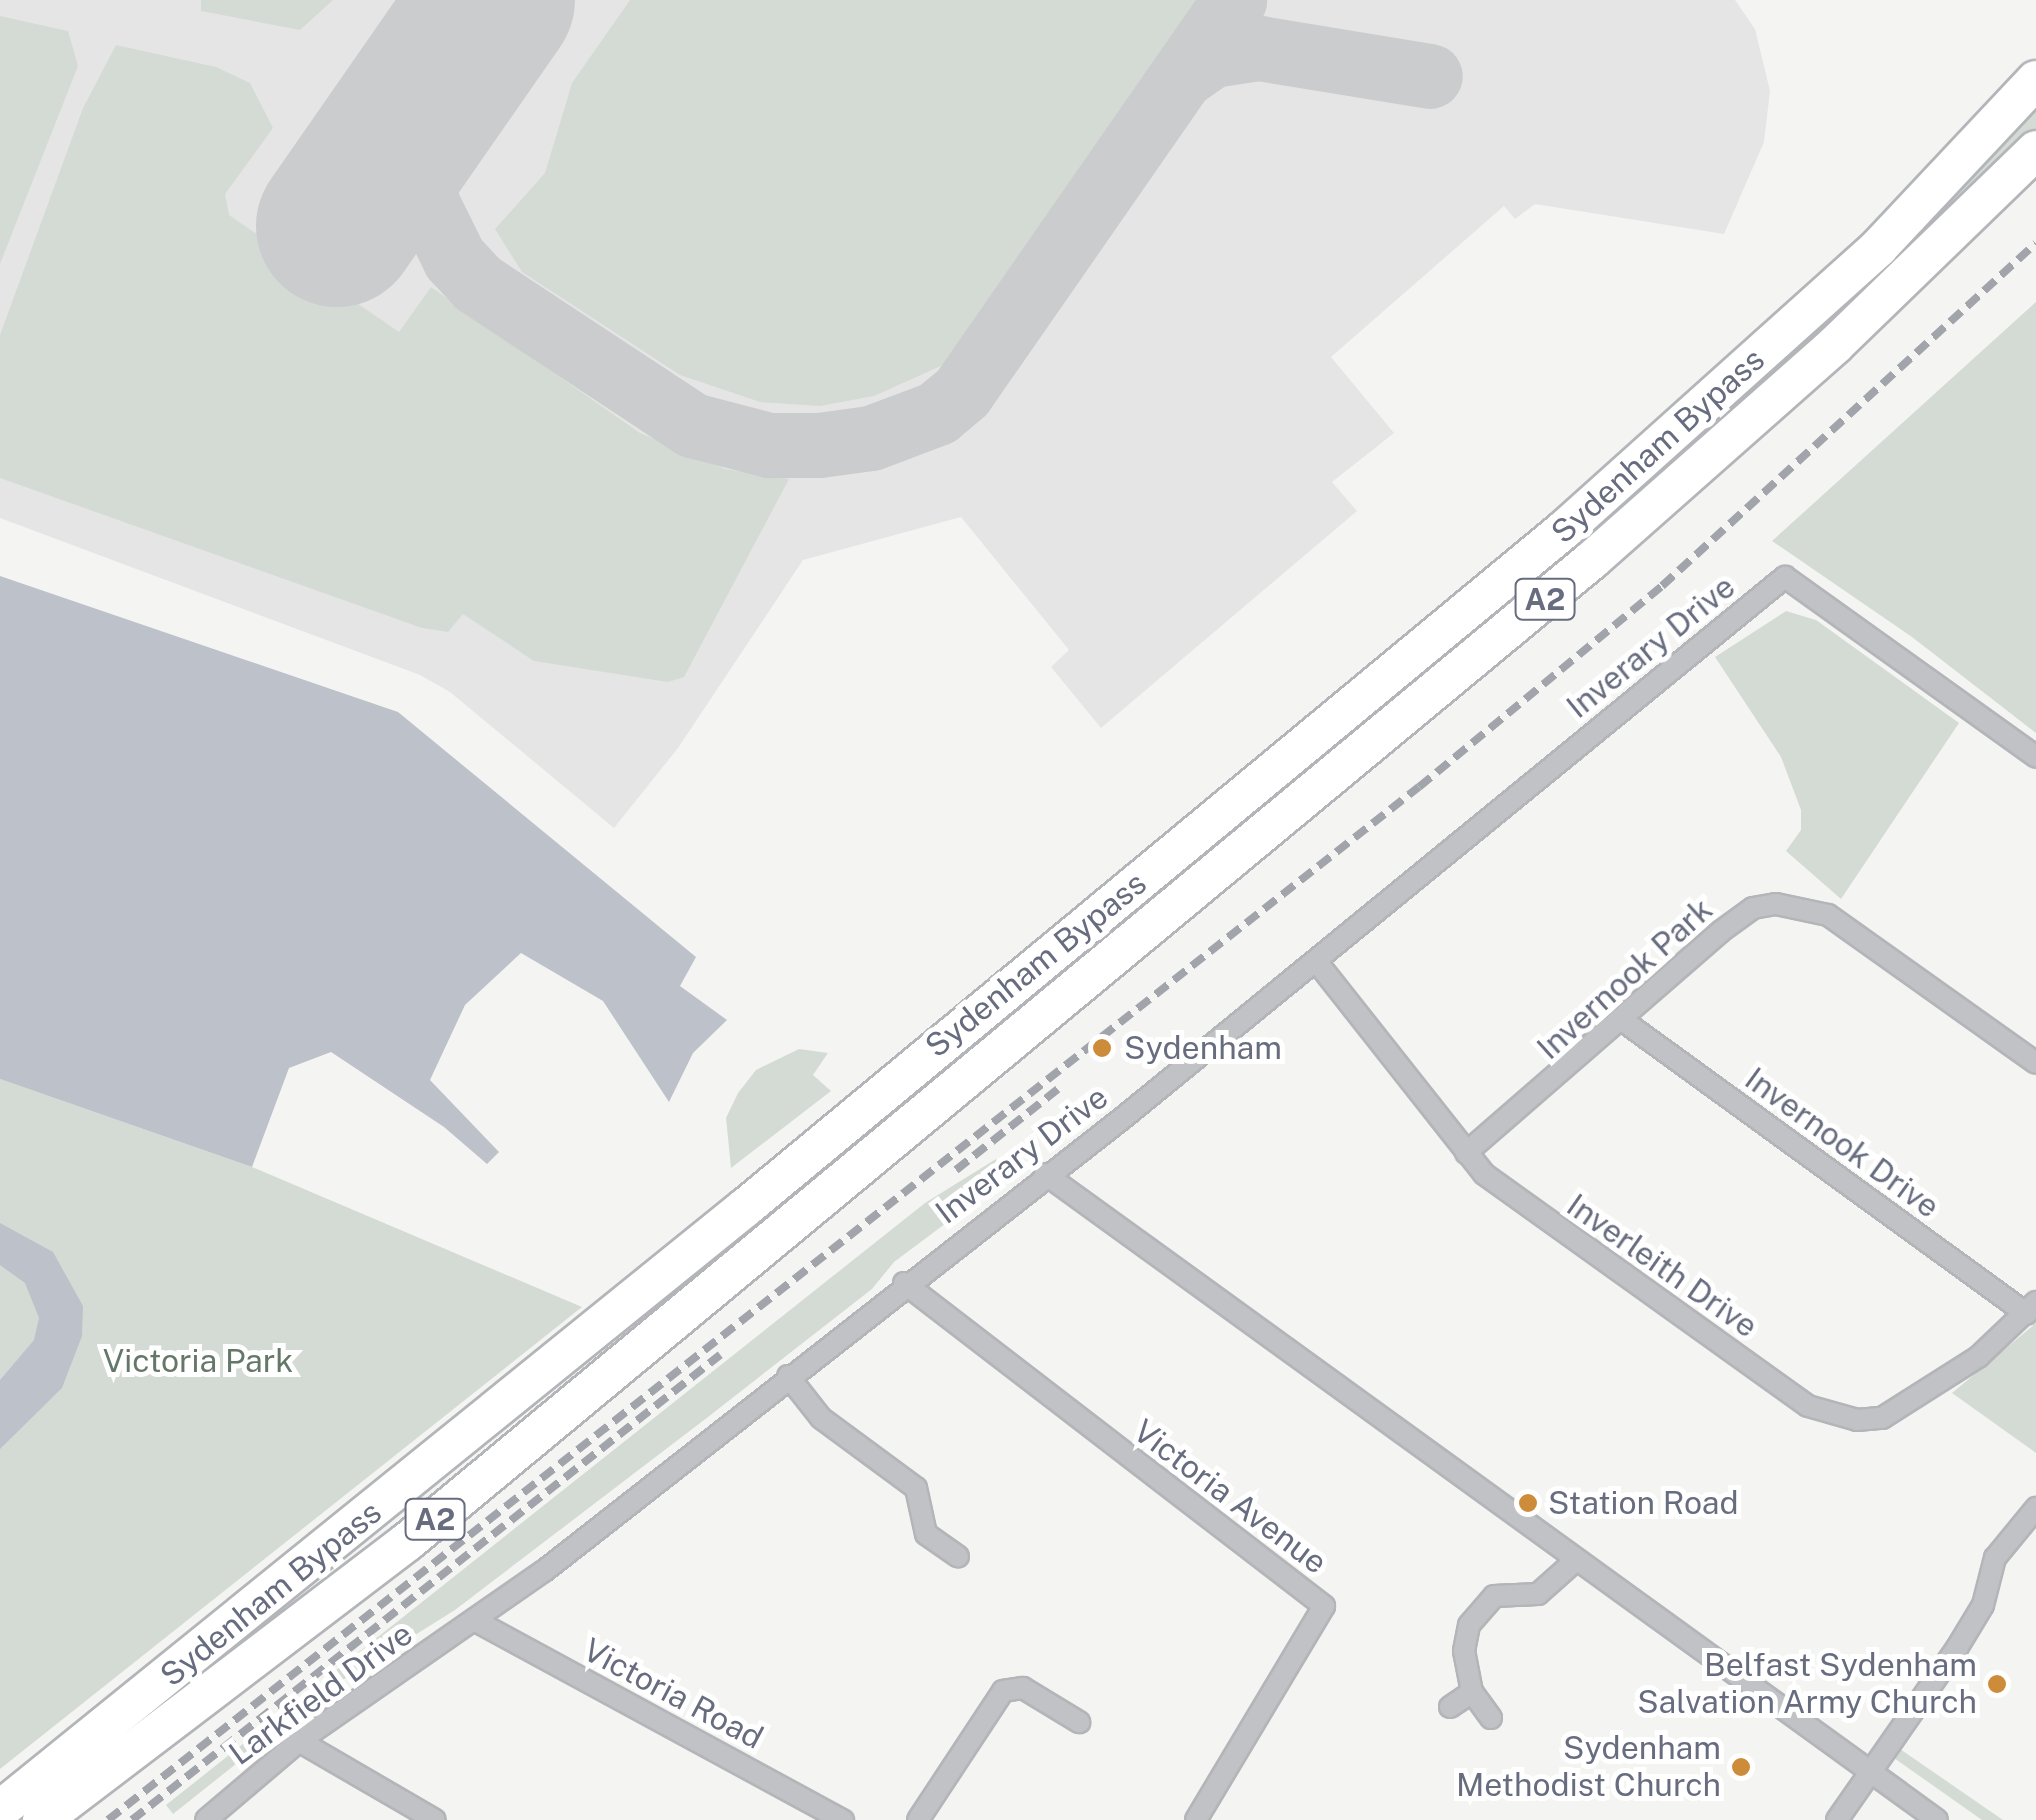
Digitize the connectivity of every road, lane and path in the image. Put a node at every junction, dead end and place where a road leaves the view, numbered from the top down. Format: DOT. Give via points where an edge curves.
graph roads {
  1 [pos="2036,80"];
  2 [pos="2036,150"];
  3 [pos="2036,757"];
  4 [pos="1316,961"];
  5 [pos="1622,1020"];
  6 [pos="2036,1062"];
  7 [pos="1466,1153"];
  8 [pos="1045,1174"];
  9 [pos="904,1283"];
  10 [pos="2031,1308"];
  11 [pos="788,1376"];
  12 [pos="2036,1508"];
  13 [pos="958,1556"];
  14 [pos="1574,1561"];
  15 [pos="474,1620"];
  16 [pos="1472,1692"];
  17 [pos="1450,1706"];
  18 [pos="1491,1718"];
  19 [pos="1079,1722"];
  20 [pos="299,1741"];
  21 [pos="1870,1772"];
  22 [pos="0,1810"];
  23 [pos="42,1820"];
  24 [pos="206,1820"];
  25 [pos="435,1820"];
  26 [pos="842,1820"];
  27 [pos="918,1820"];
  28 [pos="1196,1820"];
  29 [pos="1837,1820"];
  30 [pos="1937,1820"];
  1 -- 22 [label="highway, Sydenham Bypass / A2" via="1879,247 1565,529 746,1207"];
  2 -- 23 [label="highway, Sydenham Bypass / A2" via="1835,345 1592,560 406,1542"];
  3 -- 4 [label="street, Inverary Drive" via="1784,577"];
  4 -- 7 [label="street, Inverleith Drive"];
  4 -- 8 [label="street, Inverary Drive"];
  5 -- 6 [label="street, Invernook Park" via="1738,918 1776,904 1803,906 1844,926"];
  5 -- 7 [label="street, Invernook Park"];
  5 -- 10 [label="street, Invernook Drive"];
  7 -- 10 [label="street, Inverleith Drive" via="1508,1193 1828,1415 1882,1418 1932,1392"];
  8 -- 9 [label="street, Inverary Drive"];
  8 -- 14 [label="street"];
  9 -- 11 [label="street, Inverary Drive"];
  9 -- 28 [label="street, Victoria Avenue" via="1324,1606"];
  11 -- 13 [label="street" via="821,1418 916,1488 926,1534"];
  11 -- 15 [label="street, Inverary Drive"];
  12 -- 21 [label="street" via="1995,1558 1983,1605"];
  14 -- 16 [label="street" via="1550,1588 1494,1596 1476,1615 1464,1641"];
  14 -- 21 [label="street"];
  15 -- 20 [label="street, Larkfield Drive"];
  15 -- 26 [label="street, Victoria Road"];
  16 -- 17 [label="street"];
  16 -- 18 [label="street"];
  19 -- 27 [label="street" via="1023,1688 1002,1691"];
  20 -- 24 [label="street, Larkfield Drive"];
  20 -- 25 [label="street"];
  21 -- 29 [label="street"];
  21 -- 30 [label="street"];
}
